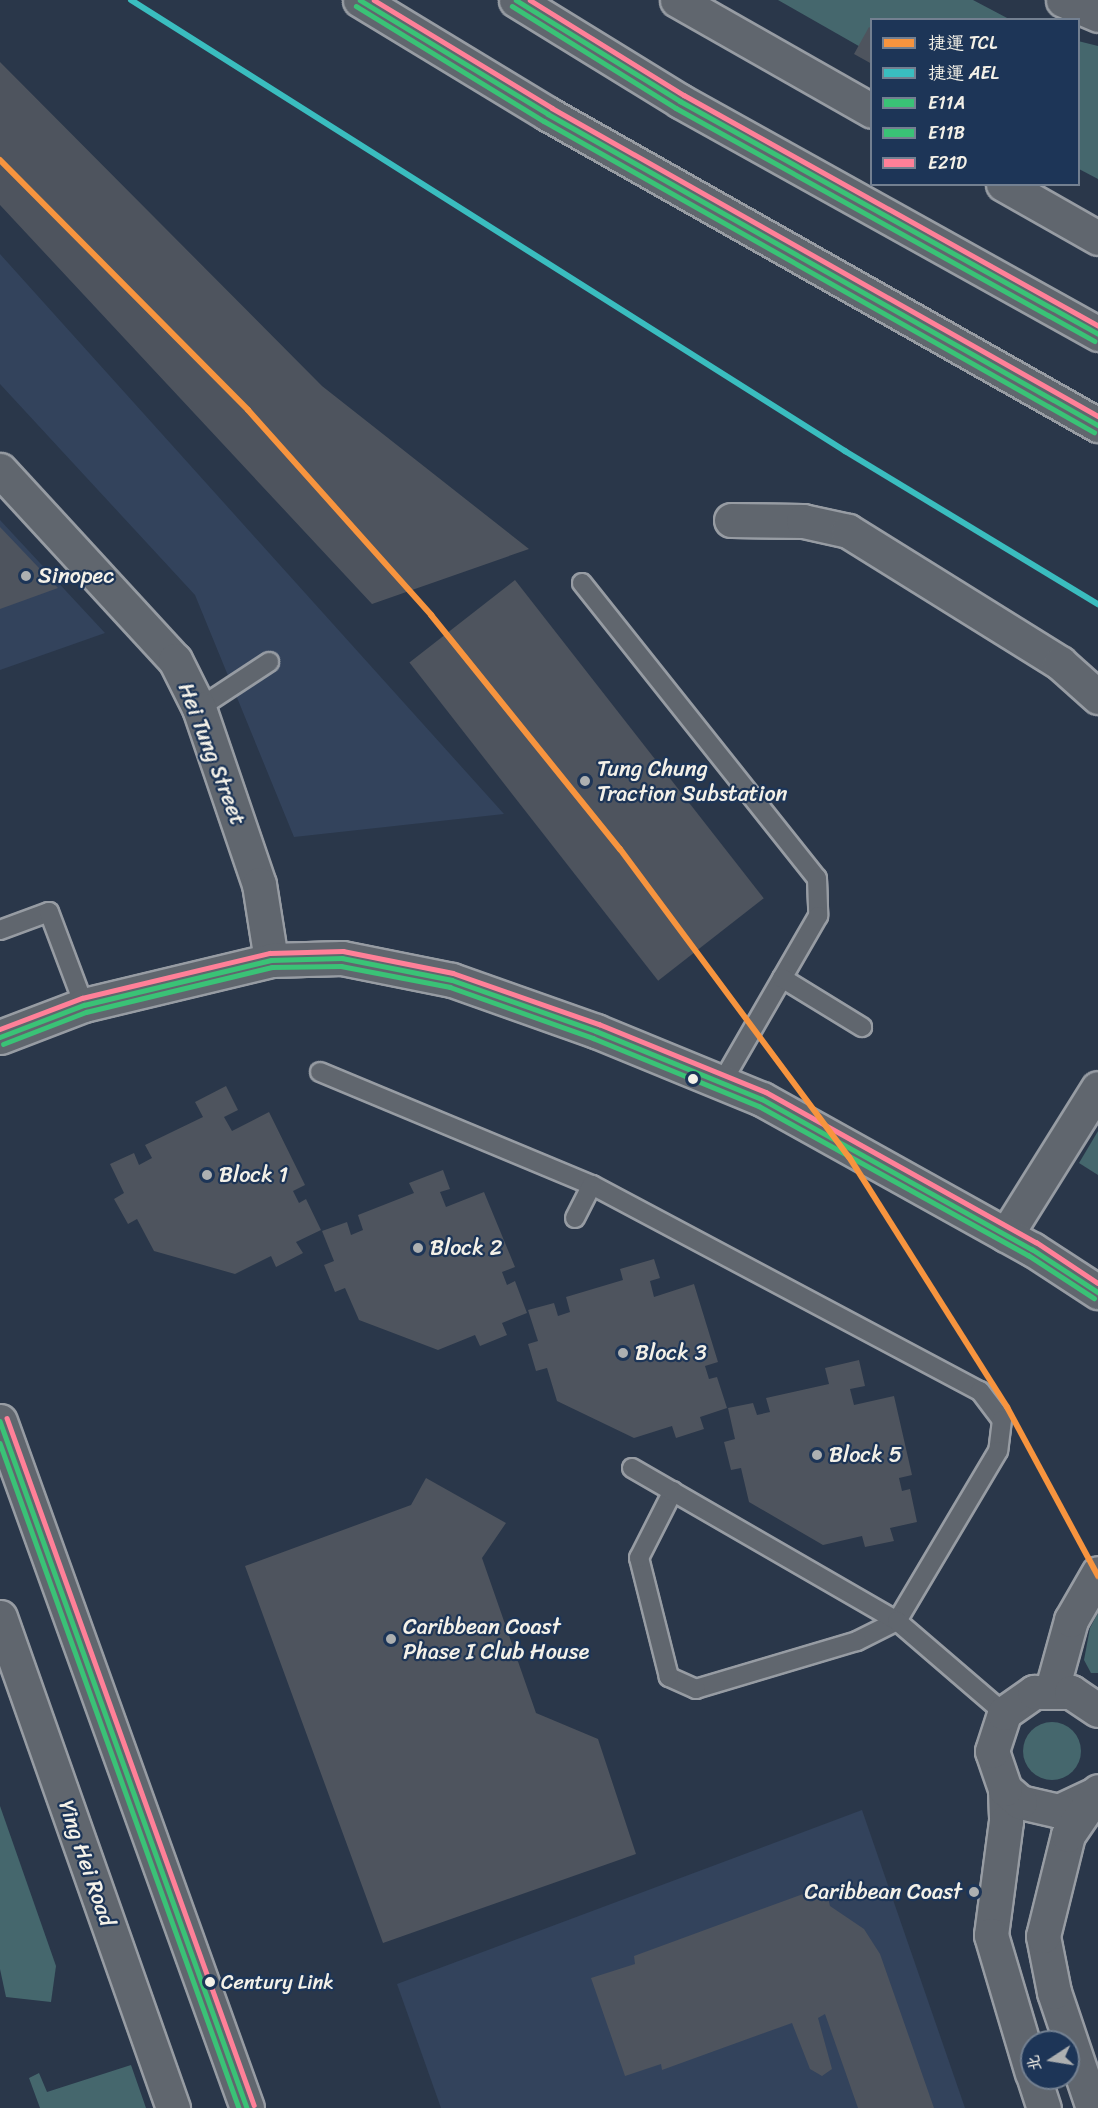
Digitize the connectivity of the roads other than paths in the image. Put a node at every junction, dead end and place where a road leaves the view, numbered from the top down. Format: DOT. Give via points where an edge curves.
graph roads {
  1 [pos="360,0"];
  2 [pos="516,0"];
  3 [pos="677,0"];
  4 [pos="1063,0"];
  5 [pos="1098,15"];
  6 [pos="870,110"];
  7 [pos="1007,186"];
  8 [pos="1098,238"];
  9 [pos="1098,333"];
  10 [pos="1098,425"];
  11 [pos="0,470"];
  12 [pos="731,520"];
  13 [pos="582,583"];
  14 [pos="268,662"];
  15 [pos="1098,697"];
  16 [pos="199,708"];
  17 [pos="0,930"];
  18 [pos="271,960"];
  19 [pos="782,978"];
  20 [pos="84,1005"];
  21 [pos="862,1027"];
  22 [pos="0,1037"];
  23 [pos="320,1072"];
  24 [pos="722,1083"];
  25 [pos="1098,1088"];
  26 [pos="592,1185"];
  27 [pos="575,1218"];
  28 [pos="1006,1235"];
  29 [pos="1098,1292"];
  30 [pos="0,1421"];
  31 [pos="632,1468"];
  32 [pos="673,1491"];
  33 [pos="1098,1573"];
  34 [pos="0,1617"];
  35 [pos="897,1621"];
  36 [pos="1052,1689"];
  37 [pos="1098,1710"];
  38 [pos="1004,1713"];
  39 [pos="1005,1789"];
  40 [pos="1097,1793"];
  41 [pos="1020,2033"];
  42 [pos="1038,2090"];
  43 [pos="173,2108"];
  44 [pos="247,2108"];
  45 [pos="1044,2108"];
  46 [pos="1093,2108"];
  1 -- 10 [label="main road" via="548,114"];
  2 -- 9 [label="main road" via="680,101"];
  3 -- 6 [label="main road"];
  4 -- 5 [label="main road"];
  7 -- 8 [label="main road"];
  11 -- 16 [label="main road, Hei Tung Street" via="175,660"];
  12 -- 15 [label="main road" via="803,521 848,531 1060,663"];
  13 -- 19 [label="lane" via="817,878 818,916"];
  14 -- 16 [label="lane"];
  16 -- 18 [label="main road, Hei Tung Street" via="259,884"];
  17 -- 20 [label="lane" via="49,912"];
  18 -- 20 [label="main road"];
  18 -- 24 [label="main road" via="342,958 452,980 596,1031"];
  19 -- 21 [label="lane"];
  19 -- 24 [label="lane"];
  20 -- 22 [label="main road"];
  23 -- 26 [label="lane"];
  24 -- 28 [label="main road" via="762,1099"];
  25 -- 28 [label="main road"];
  26 -- 27 [label="lane"];
  26 -- 35 [label="lane" via="980,1391 1002,1420 998,1451"];
  28 -- 29 [label="main road"];
  30 -- 44 [label="main road"];
  31 -- 32 [label="lane"];
  32 -- 35 [label="lane"];
  32 -- 35 [label="lane" via="639,1558 669,1677 696,1689 857,1641"];
  33 -- 36 [label="main road" via="1071,1620"];
  34 -- 43 [label="main road, Ying Hei Road"];
  35 -- 38 [label="lane"];
  36 -- 37 [label="main road" via="1071,1692"];
  36 -- 38 [label="main road" via="1017,1700"];
  38 -- 39 [label="main road" via="992,1751"];
  39 -- 40 [label="main road" via="1039,1810 1059,1811"];
  39 -- 41 [label="main road" via="1006,1821 991,1935"];
  40 -- 46 [label="main road" via="1068,1835 1043,1936 1054,1992"];
  42 -- 45 [label="main road"];
}
